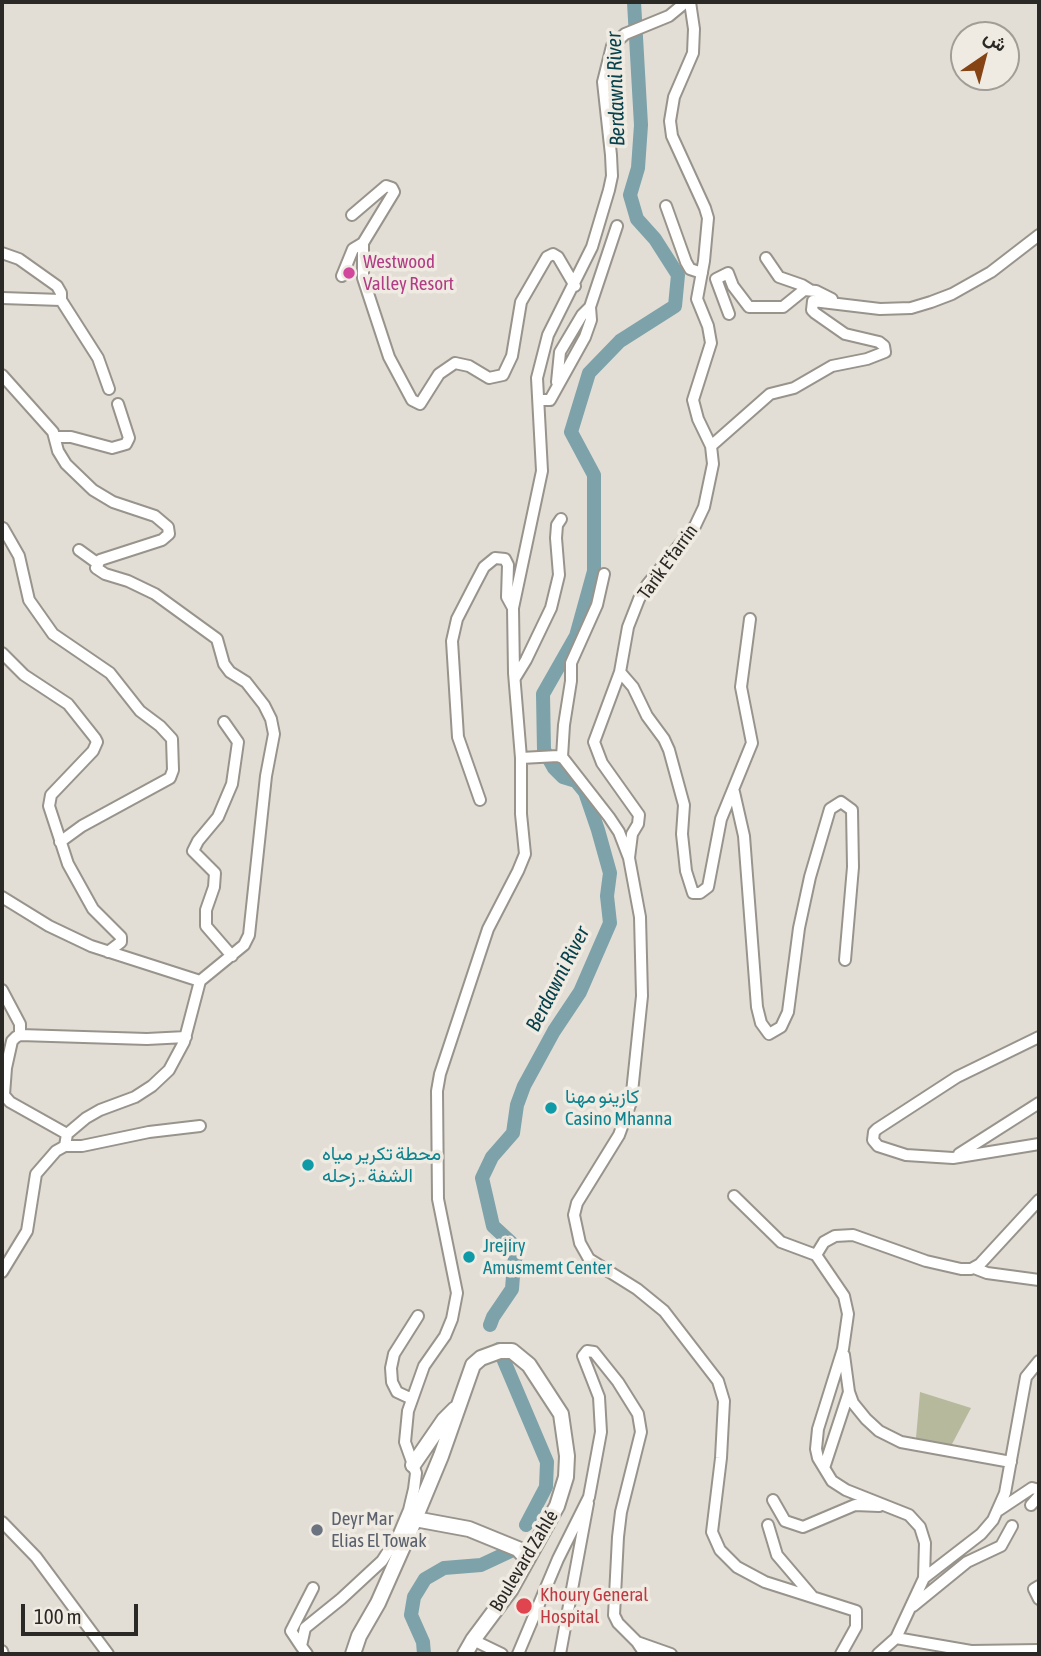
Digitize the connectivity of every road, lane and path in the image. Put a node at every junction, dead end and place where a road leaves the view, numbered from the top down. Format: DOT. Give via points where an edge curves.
graph roads {
  1 [pos="688,2"];
  2 [pos="666,206"];
  3 [pos="352,215"];
  4 [pos="617,226"];
  5 [pos="1039,235"];
  6 [pos="363,243"];
  7 [pos="2,253"];
  8 [pos="766,258"];
  9 [pos="702,274"];
  10 [pos="342,276"];
  11 [pos="575,286"];
  12 [pos="810,290"];
  13 [pos="2,298"];
  14 [pos="61,300"];
  15 [pos="843,305"];
  16 [pos="729,314"];
  17 [pos="2,375"];
  18 [pos="109,389"];
  19 [pos="540,400"];
  20 [pos="118,404"];
  21 [pos="55,437"];
  22 [pos="711,446"];
  23 [pos="561,519"];
  24 [pos="3,527"];
  25 [pos="79,550"];
  26 [pos="97,563"];
  27 [pos="604,574"];
  28 [pos="513,608"];
  29 [pos="750,619"];
  30 [pos="2,653"];
  31 [pos="620,672"];
  32 [pos="515,678"];
  33 [pos="224,722"];
  34 [pos="557,756"];
  35 [pos="521,758"];
  36 [pos="734,792"];
  37 [pos="480,800"];
  38 [pos="633,830"];
  39 [pos="619,832"];
  40 [pos="60,842"];
  41 [pos="629,858"];
  42 [pos="2,897"];
  43 [pos="108,952"];
  44 [pos="232,956"];
  45 [pos="845,960"];
  46 [pos="200,981"];
  47 [pos="2,990"];
  48 [pos="20,1035"];
  49 [pos="186,1037"];
  50 [pos="1039,1037"];
  51 [pos="3,1079"];
  52 [pos="1039,1103"];
  53 [pos="200,1126"];
  54 [pos="67,1134"];
  55 [pos="1039,1144"];
  56 [pos="65,1146"];
  57 [pos="953,1158"];
  58 [pos="734,1196"];
  59 [pos="1039,1200"];
  60 [pos="816,1255"];
  61 [pos="974,1268"];
  62 [pos="2,1272"];
  63 [pos="1039,1280"];
  64 [pos="418,1316"];
  65 [pos="843,1349"];
  66 [pos="1039,1360"];
  67 [pos="849,1392"];
  68 [pos="412,1399"];
  69 [pos="461,1403"];
  70 [pos="1011,1462"];
  71 [pos="413,1465"];
  72 [pos="824,1468"];
  73 [pos="1039,1490"];
  74 [pos="589,1497"];
  75 [pos="773,1500"];
  76 [pos="887,1506"];
  77 [pos="997,1512"];
  78 [pos="410,1519"];
  79 [pos="2,1522"];
  80 [pos="768,1525"];
  81 [pos="1012,1526"];
  82 [pos="527,1559"];
  83 [pos="924,1578"];
  84 [pos="1039,1586"];
  85 [pos="313,1588"];
  86 [pos="814,1598"];
  87 [pos="1039,1599"];
  88 [pos="912,1607"];
  89 [pos="896,1638"];
  90 [pos="473,1640"];
  91 [pos="637,1642"];
  92 [pos="304,1650"];
  93 [pos="1039,1650"];
  94 [pos="108,1654"];
  95 [pos="353,1654"];
  96 [pos="465,1654"];
  97 [pos="502,1654"];
  98 [pos="518,1654"];
  99 [pos="560,1654"];
  100 [pos="645,1654"];
  101 [pos="671,1654"];
  102 [pos="841,1654"];
  103 [pos="878,1654"];
  1 -- 9 [label="street, Tarik E'farrin" via="695,40 670,121 708,218"];
  1 -- 11 [label="street" via="669,16 625,34 612,46 603,82 612,176 602,218"];
  2 -- 9 [label="street" via="686,262"];
  3 -- 6 [label="street" via="386,186 392,188 394,192"];
  4 -- 19 [label="street" via="590,307 585,337 550,400"];
  5 -- 15 [label="street" via="991,272 931,302 898,309"];
  6 -- 10 [label="street" via="353,249"];
  6 -- 11 [label="street" via="363,278 389,357 412,400 420,404 439,374 455,363 489,378 503,375 512,356 522,302 547,257 558,257"];
  7 -- 14 [label="street" via="19,258 57,286"];
  8 -- 12 [label="street" via="779,277"];
  9 -- 22 [label="street, Tarik E'farrin" via="697,299 711,344 693,400"];
  11 -- 19 [label="street" via="548,335 537,378"];
  12 -- 15 [label="street"];
  12 -- 16 [label="street" via="797,293 783,307 749,307 728,273 716,279"];
  13 -- 14 [label="street"];
  14 -- 18 [label="street" via="98,358"];
  15 -- 22 [label="street" via="817,300 811,305 845,334 879,342 884,346 883,355 832,366 794,388 770,394"];
  17 -- 21 [label="street"];
  19 -- 28 [label="street" via="542,471"];
  20 -- 21 [label="street" via="129,438 125,444 112,447"];
  21 -- 26 [label="street" via="66,464 93,490 155,516 169,527 162,540"];
  22 -- 31 [label="street, Tarik E'farrin" via="712,471 700,516 639,599 628,627"];
  23 -- 32 [label="street" via="556,538 559,575 551,608"];
  24 -- 40 [label="street" via="19,556 29,600 53,634 110,673 140,711 172,739 170,778"];
  25 -- 26 [label="street"];
  26 -- 44 [label="street" via="99,571 155,594 218,639 224,664 253,690 271,719 274,734 265,776 249,935"];
  27 -- 34 [label="street" via="597,605 571,663"];
  28 -- 32 [label="street"];
  28 -- 37 [label="street" via="507,597 508,565 505,559 495,558 485,567 457,619 452,642 458,737"];
  29 -- 36 [label="street" via="741,687 752,743"];
  30 -- 40 [label="street" via="19,671 68,704 96,737 93,751 51,795"];
  31 -- 36 [label="street" via="669,750 684,805 686,871 694,893 708,887 721,818"];
  31 -- 38 [label="street, Tarik E'farrin" via="594,742 602,763 636,808 639,820"];
  32 -- 35 [label="street"];
  33 -- 44 [label="street" via="239,742 232,784 218,817 193,851 215,873 206,926"];
  34 -- 35 [label="street"];
  34 -- 39 [label="street"];
  35 -- 68 [label="street" via="525,854 488,929 437,1091 438,1199 457,1293 445,1336 424,1366"];
  36 -- 45 [label="street" via="744,835 757,1007 769,1034 788,1013 810,877 830,809 841,802 852,810 853,867"];
  38 -- 39 [label="street"];
  38 -- 41 [label="street"];
  39 -- 41 [label="street"];
  40 -- 43 [label="street" via="93,909 121,937"];
  41 -- 86 [label="street" via="640,917 642,996 631,1102 619,1135 576,1203 580,1243 589,1259 664,1311 718,1381 724,1401 712,1532 720,1549 737,1567 765,1582"];
  42 -- 43 [label="street" via="49,926"];
  43 -- 46 [label="street"];
  44 -- 46 [label="street"];
  46 -- 49 [label="street"];
  47 -- 48 [label="street" via="20,1024"];
  48 -- 49 [label="street"];
  48 -- 51 [label="street" via="12,1041"];
  49 -- 54 [label="street" via="169,1070 152,1086 100,1110"];
  50 -- 57 [label="street" via="957,1077 874,1132 873,1140 888,1150"];
  51 -- 54 [label="street" via="4,1095 10,1102"];
  52 -- 57 [label="street"];
  53 -- 56 [label="street"];
  54 -- 56 [label="street"];
  55 -- 57 [label="street"];
  56 -- 62 [label="street" via="36,1174 27,1231"];
  58 -- 60 [label="street" via="781,1242"];
  59 -- 61 [label="street"];
  60 -- 61 [label="street" via="824,1242 853,1235 926,1261"];
  60 -- 65 [label="street" via="847,1305"];
  61 -- 63 [label="street"];
  64 -- 68 [label="street" via="394,1354 391,1368 397,1392"];
  65 -- 67 [label="street"];
  65 -- 72 [label="street" via="818,1429 816,1449"];
  66 -- 70 [label="street" via="1026,1377"];
  67 -- 70 [label="street" via="866,1419 901,1442"];
  67 -- 72 [label="street"];
  68 -- 71 [label="street" via="405,1442"];
  69 -- 71 [label="main road"];
  69 -- 78 [label="main road, Boulevard Zahlé"];
  69 -- 82 [label="main road, Boulevard Zahlé" via="473,1365 500,1351 512,1351 529,1365 561,1414 567,1456 562,1494"];
  70 -- 77 [label="street"];
  71 -- 78 [label="street" via="416,1477"];
  72 -- 76 [label="street" via="832,1481 846,1490"];
  73 -- 77 [label="street" via="1032,1488"];
  74 -- 91 [label="street" via="601,1432 599,1397 583,1356 587,1351 594,1352 638,1414 641,1432 618,1537 614,1615"];
  74 -- 98 [label="street"];
  74 -- 99 [label="street"];
  75 -- 76 [label="street" via="785,1521 803,1527 855,1505"];
  76 -- 83 [label="street" via="909,1515 920,1527 926,1555"];
  77 -- 83 [label="street" via="981,1534"];
  78 -- 82 [label="main road" via="469,1529 518,1549"];
  78 -- 92 [label="street" via="376,1567 305,1628"];
  78 -- 95 [label="main road, Boulevard Zahlé" via="379,1603"];
  79 -- 94 [label="street" via="36,1557"];
  80 -- 86 [label="street" via="778,1555"];
  81 -- 88 [label="street" via="1001,1546 967,1562"];
  82 -- 90 [label="main road, Boulevard Zahlé" via="512,1589"];
  83 -- 88 [label="street"];
  84 -- 87 [label="street" via="1034,1588"];
  85 -- 92 [label="street" via="291,1631"];
  86 -- 102 [label="street" via="856,1611 856,1627"];
  88 -- 89 [label="street"];
  89 -- 93 [label="street" via="971,1651"];
  89 -- 103 [label="street"];
  90 -- 96 [label="main road, Boulevard Zahlé"];
  90 -- 97 [label="street"];
  91 -- 100 [label="street"];
  91 -- 101 [label="street"];
}
